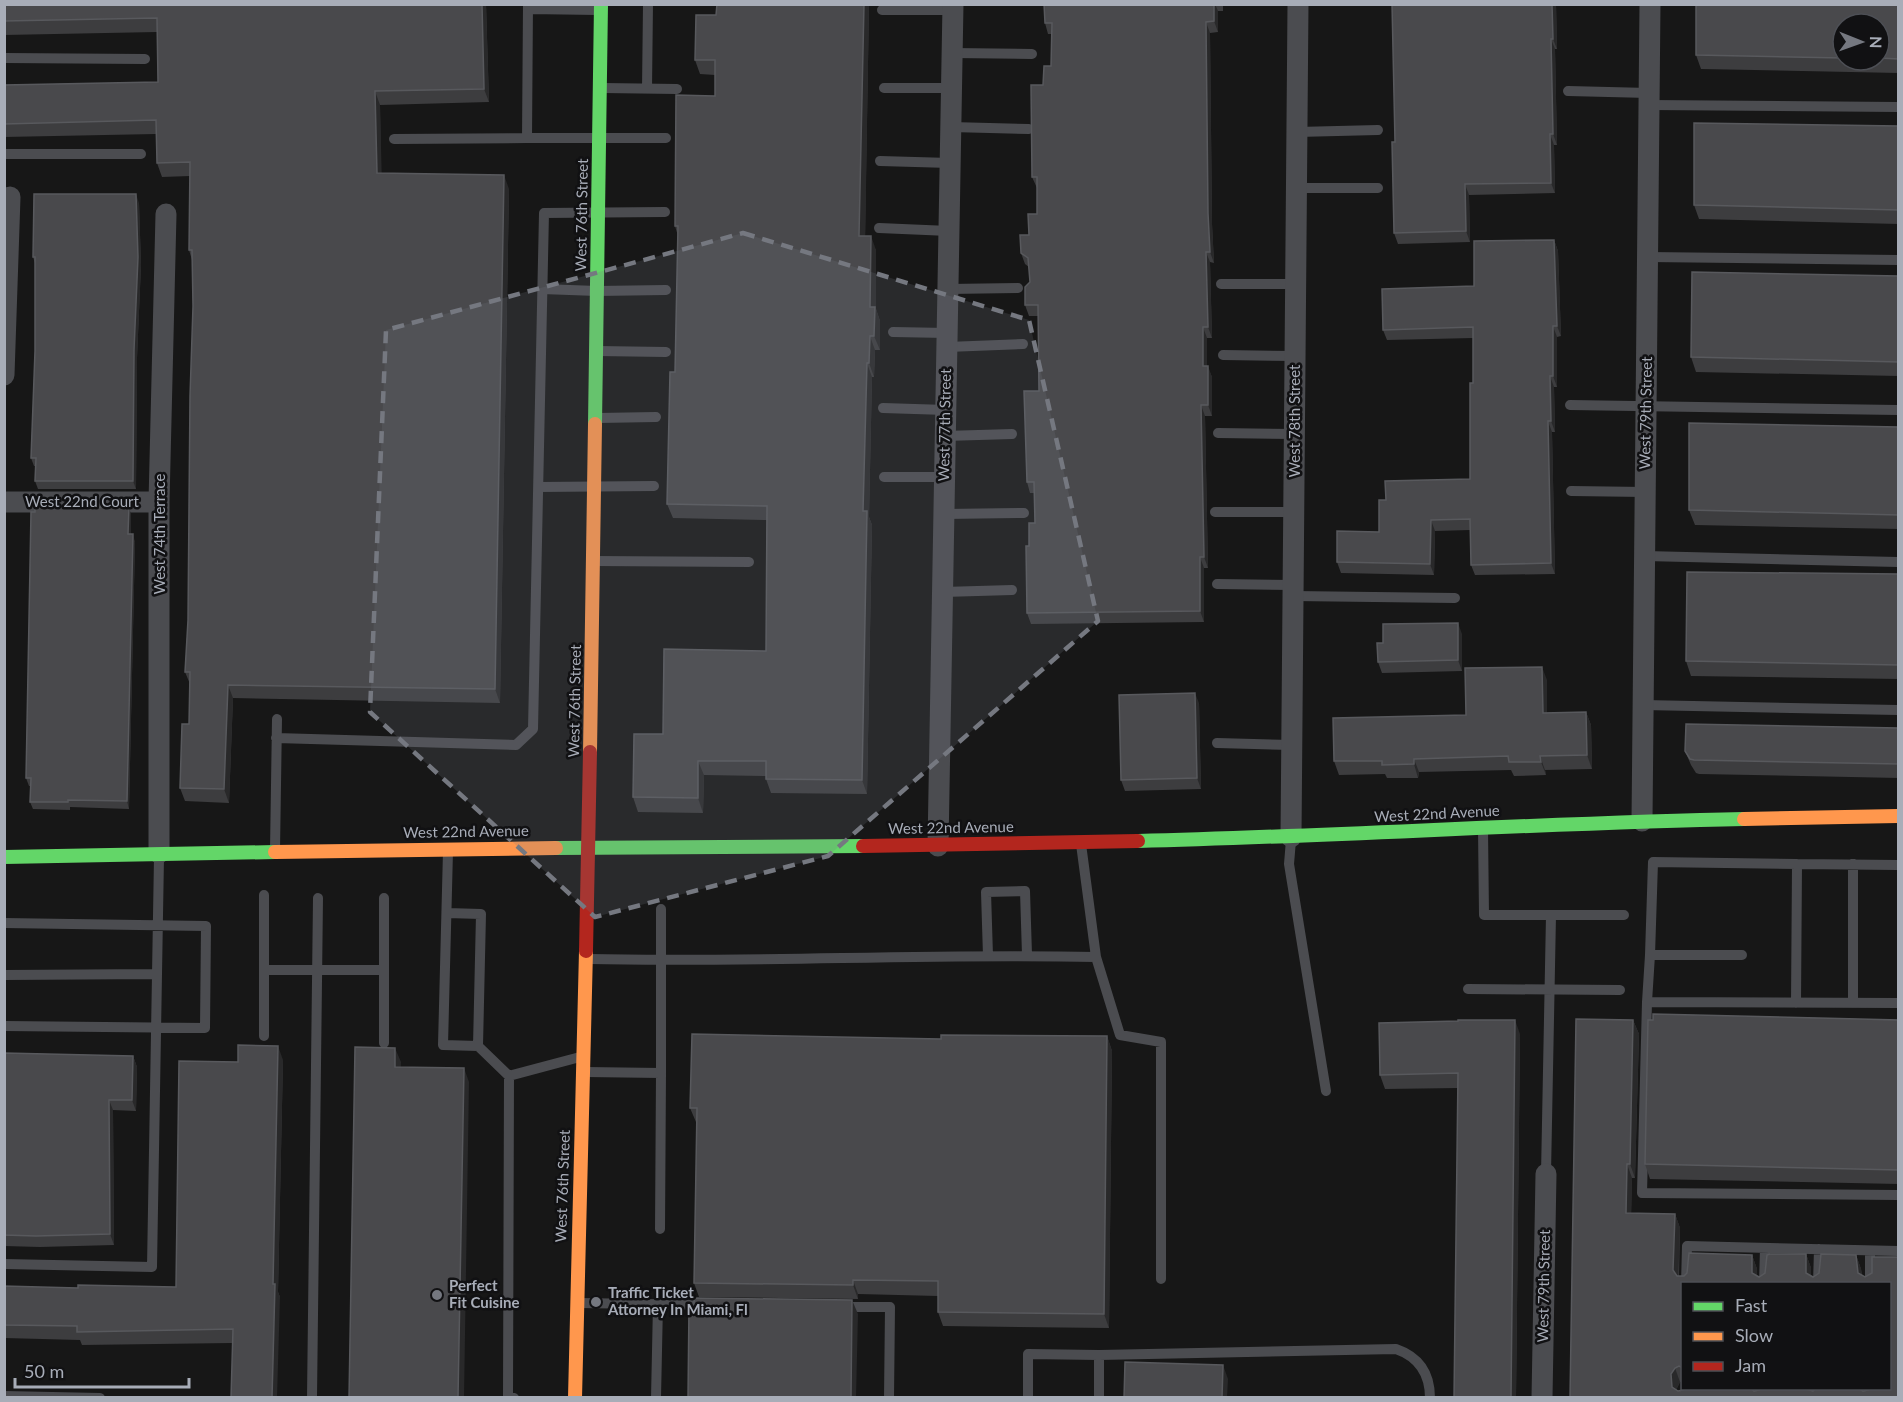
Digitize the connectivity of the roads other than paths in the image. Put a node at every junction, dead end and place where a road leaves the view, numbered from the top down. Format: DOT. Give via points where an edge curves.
graph roads {
  1 [pos="648,4"];
  2 [pos="1298,4"];
  3 [pos="1650,4"];
  4 [pos="528,7"];
  5 [pos="601,7"];
  6 [pos="953,7"];
  7 [pos="882,10"];
  8 [pos="952,53"];
  9 [pos="1032,54"];
  10 [pos="4,58"];
  11 [pos="145,59"];
  12 [pos="600,88"];
  13 [pos="884,88"];
  14 [pos="952,88"];
  15 [pos="647,89"];
  16 [pos="677,89"];
  17 [pos="1568,91"];
  18 [pos="1649,99"];
  19 [pos="1899,107"];
  20 [pos="951,127"];
  21 [pos="1029,129"];
  22 [pos="1378,130"];
  23 [pos="1297,132"];
  24 [pos="526,138"];
  25 [pos="666,138"];
  26 [pos="394,139"];
  27 [pos="599,139"];
  28 [pos="4,154"];
  29 [pos="141,154"];
  30 [pos="880,161"];
  31 [pos="950,163"];
  32 [pos="1297,188"];
  33 [pos="1378,188"];
  34 [pos="10,197"];
  35 [pos="598,212"];
  36 [pos="665,212"];
  37 [pos="166,214"];
  38 [pos="879,228"];
  39 [pos="949,231"];
  40 [pos="1648,257"];
  41 [pos="1899,261"];
  42 [pos="1221,284"];
  43 [pos="1296,284"];
  44 [pos="1018,288"];
  45 [pos="542,289"];
  46 [pos="948,289"];
  47 [pos="666,290"];
  48 [pos="597,291"];
  49 [pos="893,332"];
  50 [pos="947,340"];
  51 [pos="1023,344"];
  52 [pos="596,351"];
  53 [pos="666,352"];
  54 [pos="1223,355"];
  55 [pos="1295,356"];
  56 [pos="4,375"];
  57 [pos="1570,405"];
  58 [pos="1646,406"];
  59 [pos="883,408"];
  60 [pos="946,410"];
  61 [pos="1899,410"];
  62 [pos="656,417"];
  63 [pos="595,418"];
  64 [pos="1218,433"];
  65 [pos="1012,434"];
  66 [pos="1295,434"];
  67 [pos="945,436"];
  68 [pos="884,477"];
  69 [pos="945,477"];
  70 [pos="654,486"];
  71 [pos="539,487"];
  72 [pos="594,487"];
  73 [pos="1571,491"];
  74 [pos="1645,492"];
  75 [pos="4,502"];
  76 [pos="159,502"];
  77 [pos="1294,512"];
  78 [pos="1023,513"];
  79 [pos="1215,513"];
  80 [pos="944,514"];
  81 [pos="1644,556"];
  82 [pos="593,561"];
  83 [pos="749,562"];
  84 [pos="1899,562"];
  85 [pos="1217,584"];
  86 [pos="1012,590"];
  87 [pos="1293,590"];
  88 [pos="942,592"];
  89 [pos="1455,598"];
  90 [pos="1643,705"];
  91 [pos="1899,710"];
  92 [pos="277,719"];
  93 [pos="276,738"];
  94 [pos="1216,743"];
  95 [pos="1292,745"];
  96 [pos="1899,816"];
  97 [pos="1642,821"];
  98 [pos="1483,828"];
  99 [pos="1292,837"];
  100 [pos="1081,842"];
  101 [pos="938,846"];
  102 [pos="589,847"];
  103 [pos="448,848"];
  104 [pos="274,851"];
  105 [pos="159,853"];
  106 [pos="4,857"];
  107 [pos="1797,864"];
  108 [pos="1853,864"];
  109 [pos="1899,865"];
  110 [pos="264,895"];
  111 [pos="384,897"];
  112 [pos="318,898"];
  113 [pos="662,909"];
  114 [pos="447,913"];
  115 [pos="1551,915"];
  116 [pos="1624,915"];
  117 [pos="4,923"];
  118 [pos="158,925"];
  119 [pos="1027,955"];
  120 [pos="1650,955"];
  121 [pos="1742,955"];
  122 [pos="988,956"];
  123 [pos="1096,957"];
  124 [pos="586,959"];
  125 [pos="661,961"];
  126 [pos="264,970"];
  127 [pos="317,970"];
  128 [pos="384,970"];
  129 [pos="157,974"];
  130 [pos="4,975"];
  131 [pos="1468,989"];
  132 [pos="1549,990"];
  133 [pos="1620,990"];
  134 [pos="1647,1002"];
  135 [pos="1796,1003"];
  136 [pos="1854,1003"];
  137 [pos="1899,1003"];
  138 [pos="4,1026"];
  139 [pos="156,1028"];
  140 [pos="264,1036"];
  141 [pos="384,1043"];
  142 [pos="478,1046"];
  143 [pos="583,1056"];
  144 [pos="583,1072"];
  145 [pos="661,1072"];
  146 [pos="509,1076"];
  147 [pos="1326,1091"];
  148 [pos="1546,1174"];
  149 [pos="1899,1195"];
  150 [pos="660,1229"];
  151 [pos="1765,1248"];
  152 [pos="1819,1249"];
  153 [pos="1870,1251"];
  154 [pos="1899,1251"];
  155 [pos="4,1264"];
  156 [pos="1161,1280"];
  157 [pos="1686,1282"];
  158 [pos="1764,1282"];
  159 [pos="1818,1282"];
  160 [pos="1870,1282"];
  161 [pos="576,1302"];
  162 [pos="658,1304"];
  163 [pos="716,1305"];
  164 [pos="832,1306"];
  165 [pos="1099,1355"];
  166 [pos="4,1396"];
  167 [pos="100,1398"];
  168 [pos="312,1398"];
  169 [pos="514,1398"];
  170 [pos="574,1398"];
  171 [pos="656,1398"];
  172 [pos="888,1398"];
  173 [pos="1028,1398"];
  174 [pos="1099,1398"];
  175 [pos="1430,1398"];
  176 [pos="1542,1398"];
  1 -- 15 [label="lane"];
  2 -- 23 [label="street, West 78th Street"];
  3 -- 18 [label="street, West 79th Street"];
  4 -- 5 [label="lane"];
  4 -- 24 [label="lane"];
  5 -- 12 [label="street, West 76th Street"];
  6 -- 7 [label="lane"];
  6 -- 8 [label="street, West 77th Street"];
  8 -- 9 [label="lane"];
  8 -- 14 [label="street, West 77th Street"];
  10 -- 11 [label="lane"];
  12 -- 15 [label="lane"];
  12 -- 27 [label="street, West 76th Street"];
  13 -- 14 [label="lane"];
  14 -- 20 [label="street, West 77th Street"];
  15 -- 16 [label="lane"];
  17 -- 18 [label="lane"];
  18 -- 19 [label="lane"];
  18 -- 40 [label="street, West 79th Street"];
  20 -- 21 [label="lane"];
  20 -- 31 [label="street, West 77th Street"];
  22 -- 23 [label="lane"];
  23 -- 32 [label="street, West 78th Street"];
  24 -- 26 [label="lane"];
  24 -- 27 [label="lane"];
  25 -- 27 [label="lane"];
  27 -- 35 [label="street, West 76th Street"];
  28 -- 29 [label="lane"];
  30 -- 31 [label="lane"];
  31 -- 39 [label="street, West 77th Street"];
  32 -- 33 [label="lane"];
  32 -- 43 [label="street, West 78th Street"];
  34 -- 56 [label="street"];
  35 -- 36 [label="lane"];
  35 -- 45 [label="lane" via="544,213"];
  35 -- 48 [label="street, West 76th Street"];
  37 -- 76 [label="street, West 74th Terrace"];
  38 -- 39 [label="lane"];
  39 -- 46 [label="street, West 77th Street"];
  40 -- 41 [label="lane"];
  40 -- 58 [label="street, West 79th Street"];
  42 -- 43 [label="lane"];
  43 -- 55 [label="street, West 78th Street"];
  44 -- 46 [label="lane"];
  45 -- 48 [label="lane"];
  45 -- 71 [label="lane"];
  46 -- 50 [label="street, West 77th Street"];
  47 -- 48 [label="lane"];
  48 -- 52 [label="street, West 76th Street"];
  49 -- 50 [label="lane"];
  50 -- 51 [label="lane"];
  50 -- 60 [label="street, West 77th Street"];
  52 -- 53 [label="lane"];
  52 -- 63 [label="street, West 76th Street"];
  54 -- 55 [label="lane"];
  55 -- 66 [label="street, West 78th Street"];
  57 -- 58 [label="lane"];
  58 -- 61 [label="lane"];
  58 -- 74 [label="street, West 79th Street"];
  59 -- 60 [label="lane"];
  60 -- 67 [label="street, West 77th Street"];
  62 -- 63 [label="lane"];
  63 -- 72 [label="street, West 76th Street"];
  64 -- 66 [label="lane"];
  65 -- 67 [label="lane"];
  66 -- 77 [label="street, West 78th Street"];
  67 -- 69 [label="street, West 77th Street"];
  68 -- 69 [label="lane"];
  69 -- 80 [label="street, West 77th Street"];
  70 -- 72 [label="lane"];
  71 -- 72 [label="lane"];
  71 -- 93 [label="lane" via="533,729 516,745"];
  72 -- 82 [label="street, West 76th Street"];
  73 -- 74 [label="lane"];
  74 -- 81 [label="street, West 79th Street"];
  75 -- 76 [label="street, West 22nd Court"];
  76 -- 105 [label="street, West 74th Terrace"];
  77 -- 79 [label="lane"];
  77 -- 87 [label="street, West 78th Street"];
  78 -- 80 [label="lane"];
  80 -- 88 [label="street, West 77th Street"];
  81 -- 84 [label="lane"];
  81 -- 90 [label="street, West 79th Street"];
  82 -- 83 [label="lane"];
  82 -- 102 [label="street, West 76th Street"];
  85 -- 87 [label="lane"];
  86 -- 88 [label="lane"];
  87 -- 89 [label="lane"];
  87 -- 95 [label="street, West 78th Street"];
  88 -- 101 [label="street, West 77th Street"];
  90 -- 91 [label="lane"];
  90 -- 97 [label="street, West 79th Street"];
  92 -- 93 [label="lane"];
  93 -- 104 [label="lane"];
  94 -- 95 [label="lane"];
  95 -- 99 [label="street, West 78th Street"];
  96 -- 97 [label="street, West 22nd Avenue"];
  97 -- 98 [label="street, West 22nd Avenue"];
  98 -- 99 [label="street, West 22nd Avenue"];
  98 -- 115 [label="lane" via="1484,915"];
  99 -- 100 [label="street, West 22nd Avenue"];
  99 -- 147 [label="lane" via="1289,864"];
  100 -- 101 [label="street, West 22nd Avenue"];
  100 -- 123 [label="lane"];
  101 -- 102 [label="street, West 22nd Avenue"];
  102 -- 103 [label="street, West 22nd Avenue"];
  102 -- 124 [label="street, West 76th Street"];
  103 -- 104 [label="street, West 22nd Avenue"];
  103 -- 114 [label="lane"];
  104 -- 105 [label="street, West 22nd Avenue"];
  105 -- 106 [label="street, West 22nd Avenue"];
  105 -- 118 [label="lane"];
  107 -- 108 [label="lane"];
  107 -- 120 [label="lane" via="1653,862"];
  107 -- 135 [label="lane"];
  108 -- 109 [label="lane"];
  108 -- 136 [label="lane"];
  110 -- 126 [label="lane"];
  111 -- 128 [label="lane"];
  112 -- 127 [label="lane"];
  113 -- 125 [label="lane"];
  114 -- 142 [label="lane" via="481,914"];
  114 -- 142 [label="lane" via="443,1045"];
  115 -- 116 [label="lane"];
  115 -- 132 [label="lane"];
  117 -- 118 [label="lane"];
  118 -- 129 [label="lane"];
  118 -- 139 [label="lane" via="206,926 205,1028"];
  119 -- 122 [label="lane"];
  119 -- 122 [label="lane" via="1025,891 986,892"];
  119 -- 123 [label="lane"];
  120 -- 121 [label="lane"];
  120 -- 134 [label="lane"];
  122 -- 125 [label="lane"];
  123 -- 156 [label="lane" via="1120,1035 1161,1042"];
  124 -- 125 [label="lane"];
  124 -- 143 [label="street, West 76th Street"];
  125 -- 145 [label="lane"];
  126 -- 127 [label="lane"];
  126 -- 140 [label="lane"];
  127 -- 128 [label="lane"];
  127 -- 168 [label="lane"];
  128 -- 141 [label="lane"];
  129 -- 130 [label="lane"];
  129 -- 139 [label="lane"];
  131 -- 132 [label="lane"];
  132 -- 133 [label="lane"];
  132 -- 148 [label="lane"];
  134 -- 135 [label="lane"];
  134 -- 149 [label="lane" via="1642,1194"];
  135 -- 136 [label="lane"];
  136 -- 137 [label="lane"];
  138 -- 139 [label="lane"];
  139 -- 155 [label="lane" via="152,1268"];
  142 -- 146 [label="lane"];
  143 -- 144 [label="street, West 76th Street"];
  143 -- 146 [label="lane"];
  144 -- 145 [label="lane"];
  144 -- 161 [label="street, West 76th Street"];
  145 -- 150 [label="lane"];
  146 -- 169 [label="lane" via="508,1397"];
  148 -- 176 [label="street, West 79th Street"];
  151 -- 152 [label="lane"];
  151 -- 157 [label="lane" via="1687,1246"];
  151 -- 158 [label="lane"];
  152 -- 153 [label="lane"];
  152 -- 159 [label="lane"];
  153 -- 154 [label="lane"];
  153 -- 160 [label="lane"];
  161 -- 162 [label="lane"];
  161 -- 170 [label="street, West 76th Street"];
  162 -- 163 [label="lane"];
  162 -- 171 [label="lane"];
  164 -- 172 [label="lane" via="890,1307"];
  165 -- 173 [label="lane" via="1028,1354"];
  165 -- 174 [label="lane"];
  165 -- 175 [label="lane" via="1396,1349 1408,1353 1424,1370"];
  166 -- 167 [label="lane"];
}
